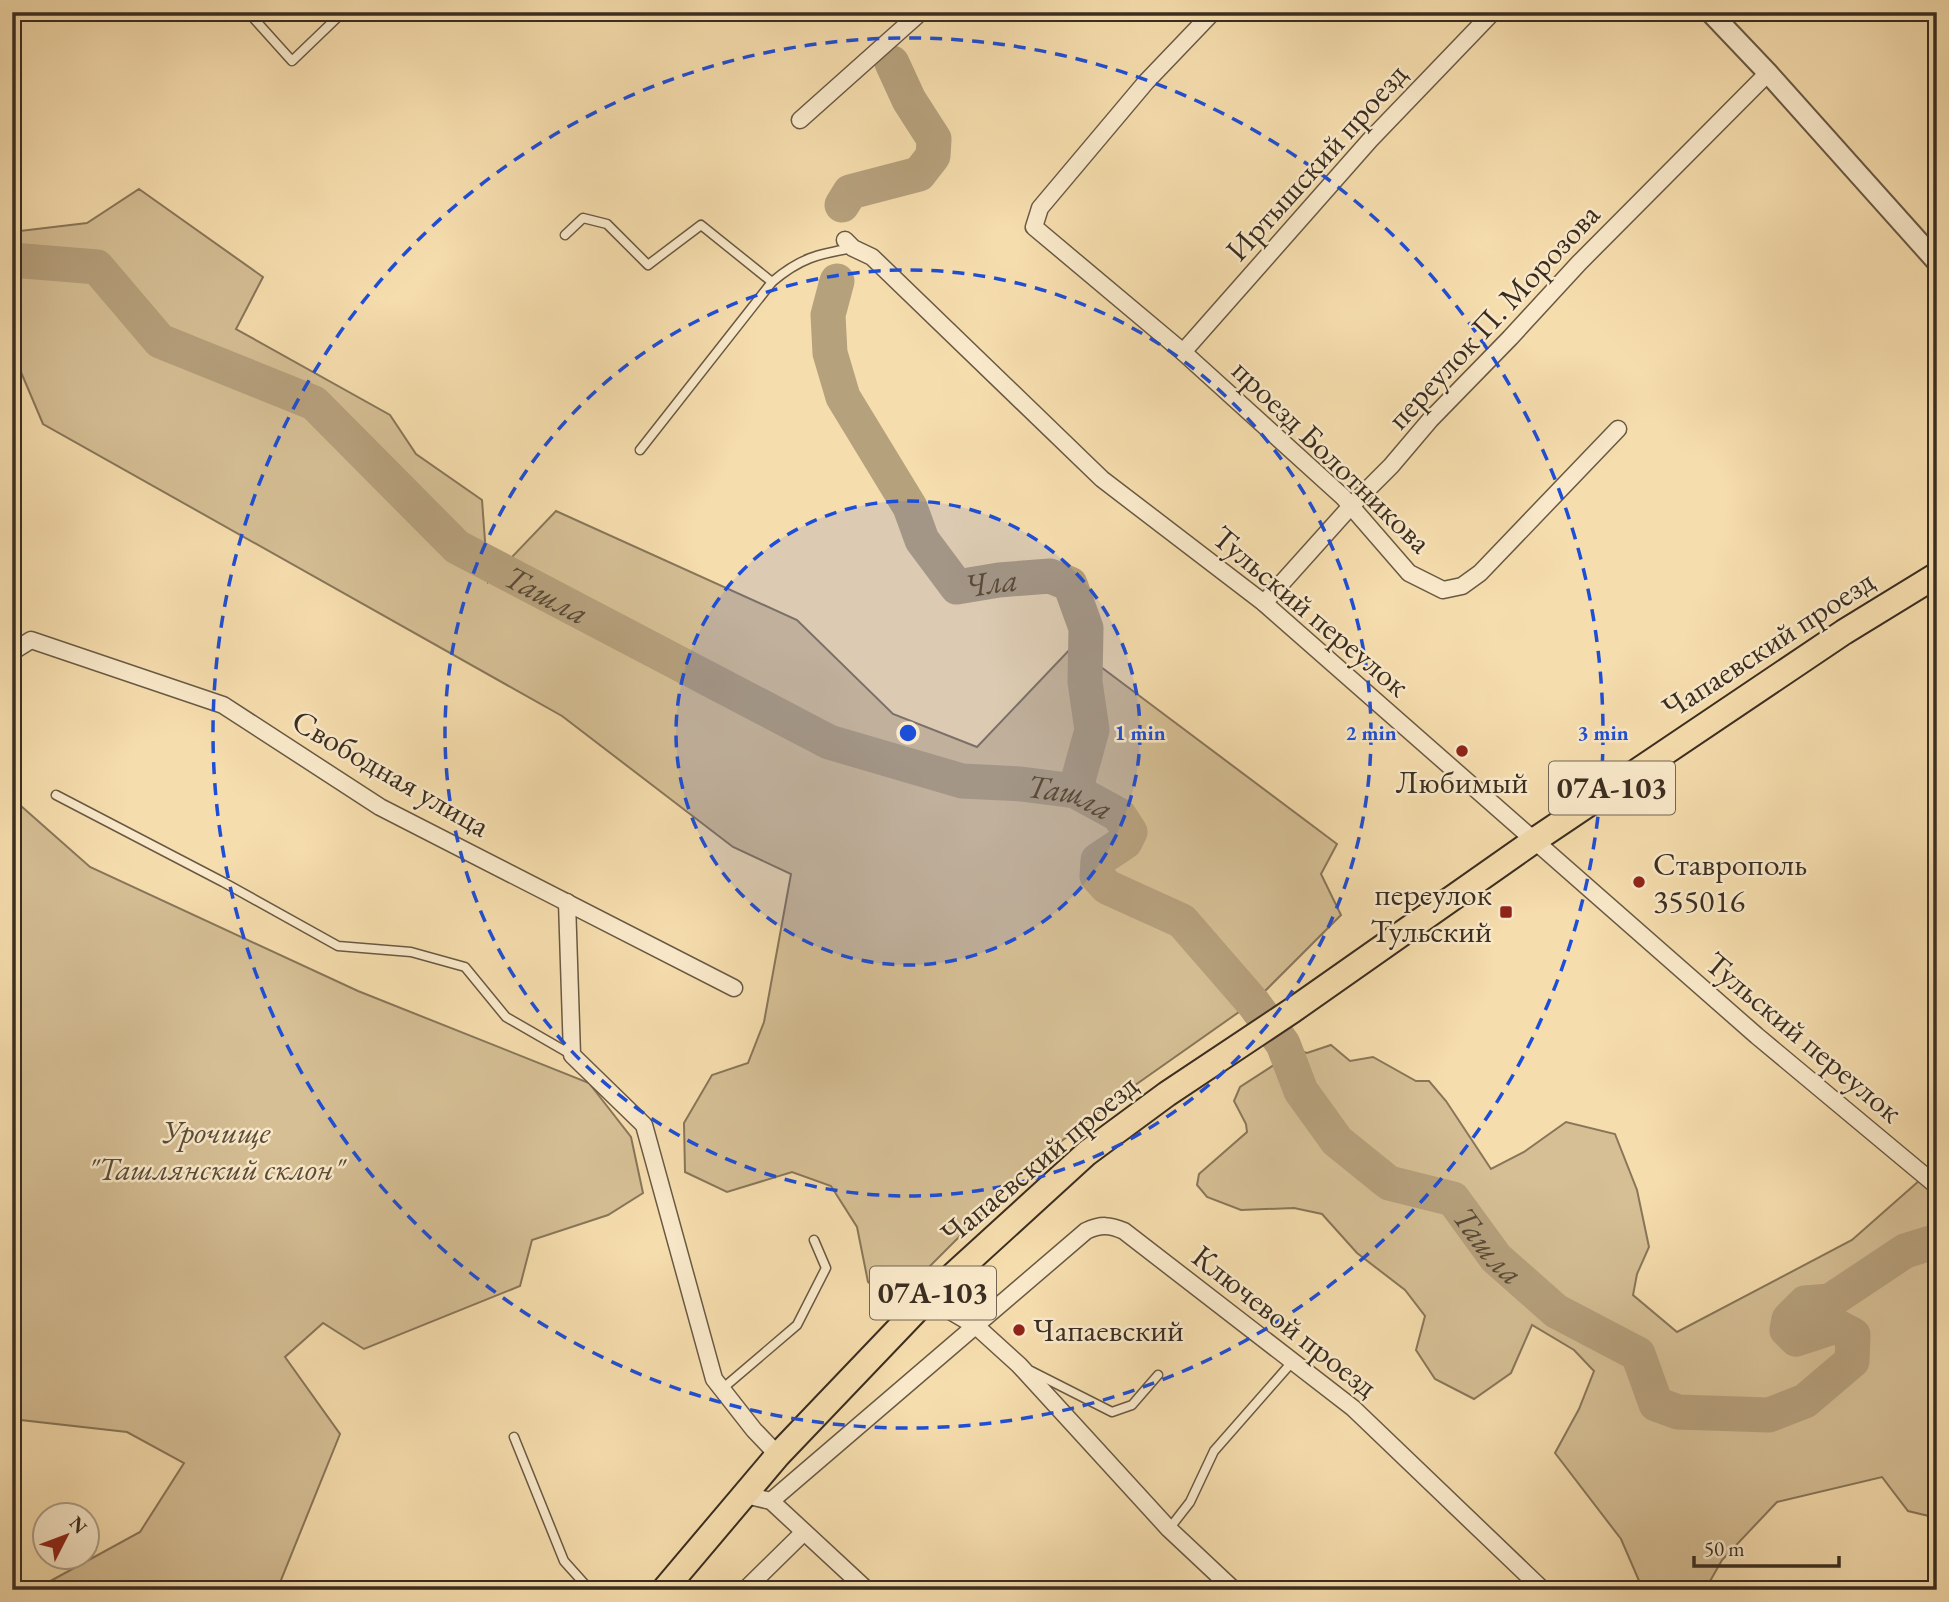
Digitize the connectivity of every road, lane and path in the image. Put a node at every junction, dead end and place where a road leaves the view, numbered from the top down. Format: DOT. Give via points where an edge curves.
graph roads {
  1 [pos="248,12"];
  2 [pos="344,12"];
  3 [pos="921,12"];
  4 [pos="1213,12"];
  5 [pos="1493,12"];
  6 [pos="1710,12"];
  7 [pos="1768,73"];
  8 [pos="800,120"];
  9 [pos="565,235"];
  10 [pos="849,244"];
  11 [pos="1937,262"];
  12 [pos="772,282"];
  13 [pos="1183,352"];
  14 [pos="1618,429"];
  15 [pos="639,450"];
  16 [pos="1351,506"];
  17 [pos="1937,575"];
  18 [pos="1264,603"];
  19 [pos="12,652"];
  20 [pos="56,795"];
  21 [pos="1535,840"];
  22 [pos="567,902"];
  23 [pos="734,988"];
  24 [pos="572,1055"];
  25 [pos="1937,1186"];
  26 [pos="814,1240"];
  27 [pos="928,1298"];
  28 [pos="976,1326"];
  29 [pos="1293,1361"];
  30 [pos="1019,1365"];
  31 [pos="1158,1375"];
  32 [pos="722,1389"];
  33 [pos="514,1437"];
  34 [pos="778,1455"];
  35 [pos="745,1495"];
  36 [pos="771,1502"];
  37 [pos="1168,1529"];
  38 [pos="804,1532"];
  39 [pos="590,1590"];
  40 [pos="664,1590"];
  41 [pos="745,1590"];
  42 [pos="867,1590"];
  43 [pos="1234,1590"];
  44 [pos="1542,1590"];
  1 -- 2 [label="lane" via="292,61"];
  3 -- 8 [label="street"];
  4 -- 13 [label="street, проезд Болотникова" via="1146,82 1040,208 1034,227"];
  5 -- 13 [label="street, Иртышский проезд" via="1370,140"];
  6 -- 7 [label="street"];
  7 -- 11 [label="street"];
  7 -- 16 [label="street, переулок П. Морозова" via="1579,263"];
  9 -- 12 [label="lane" via="583,218 607,223 648,265 701,225"];
  10 -- 12 [label="lane" via="791,266"];
  10 -- 18 [label="street, Тульский переулок" via="873,257 1102,479"];
  12 -- 15 [label="lane"];
  13 -- 16 [label="street, проезд Болотникова"];
  14 -- 16 [label="street, проезд Болотникова" via="1480,573 1462,586 1443,590 1409,573"];
  16 -- 18 [label="street, переулок П. Морозова"];
  17 -- 21 [label="main road, Чапаевский проезд / 07А-103" via="1844,632"];
  18 -- 21 [label="street, Тульский переулок"];
  19 -- 22 [label="street, Свободная улица" via="31,640 223,705 380,807"];
  20 -- 24 [label="lane" via="338,947 411,952 465,967 506,1017"];
  21 -- 25 [label="street, Тульский переулок" via="1757,1036"];
  21 -- 27 [label="main road, Чапаевский проезд / 07А-103" via="1087,1153"];
  22 -- 23 [label="street, Свободная улица"];
  22 -- 24 [label="street"];
  24 -- 32 [label="street" via="644,1125 714,1379"];
  26 -- 32 [label="lane" via="826,1268 797,1325"];
  27 -- 28 [label="street"];
  27 -- 34 [label="main road, Чапаевский проезд / 07А-103"];
  28 -- 29 [label="street, Ключевой проезд" via="1086,1231 1110,1225 1124,1231"];
  28 -- 30 [label="street"];
  28 -- 36 [label="street, Ключевой проезд"];
  29 -- 37 [label="lane" via="1214,1451 1190,1502"];
  29 -- 44 [label="street, Ключевой проезд" via="1353,1408"];
  30 -- 31 [label="lane" via="1112,1412 1132,1405"];
  30 -- 37 [label="street"];
  32 -- 34 [label="street"];
  33 -- 39 [label="lane" via="564,1561"];
  34 -- 35 [label="main road, Чапаевский проезд / 07А-103"];
  35 -- 36 [label="street"];
  35 -- 40 [label="main road, Чапаевский проезд / 07А-103"];
  36 -- 38 [label="street"];
  37 -- 43 [label="street"];
  38 -- 41 [label="street"];
  38 -- 42 [label="street"];
}
